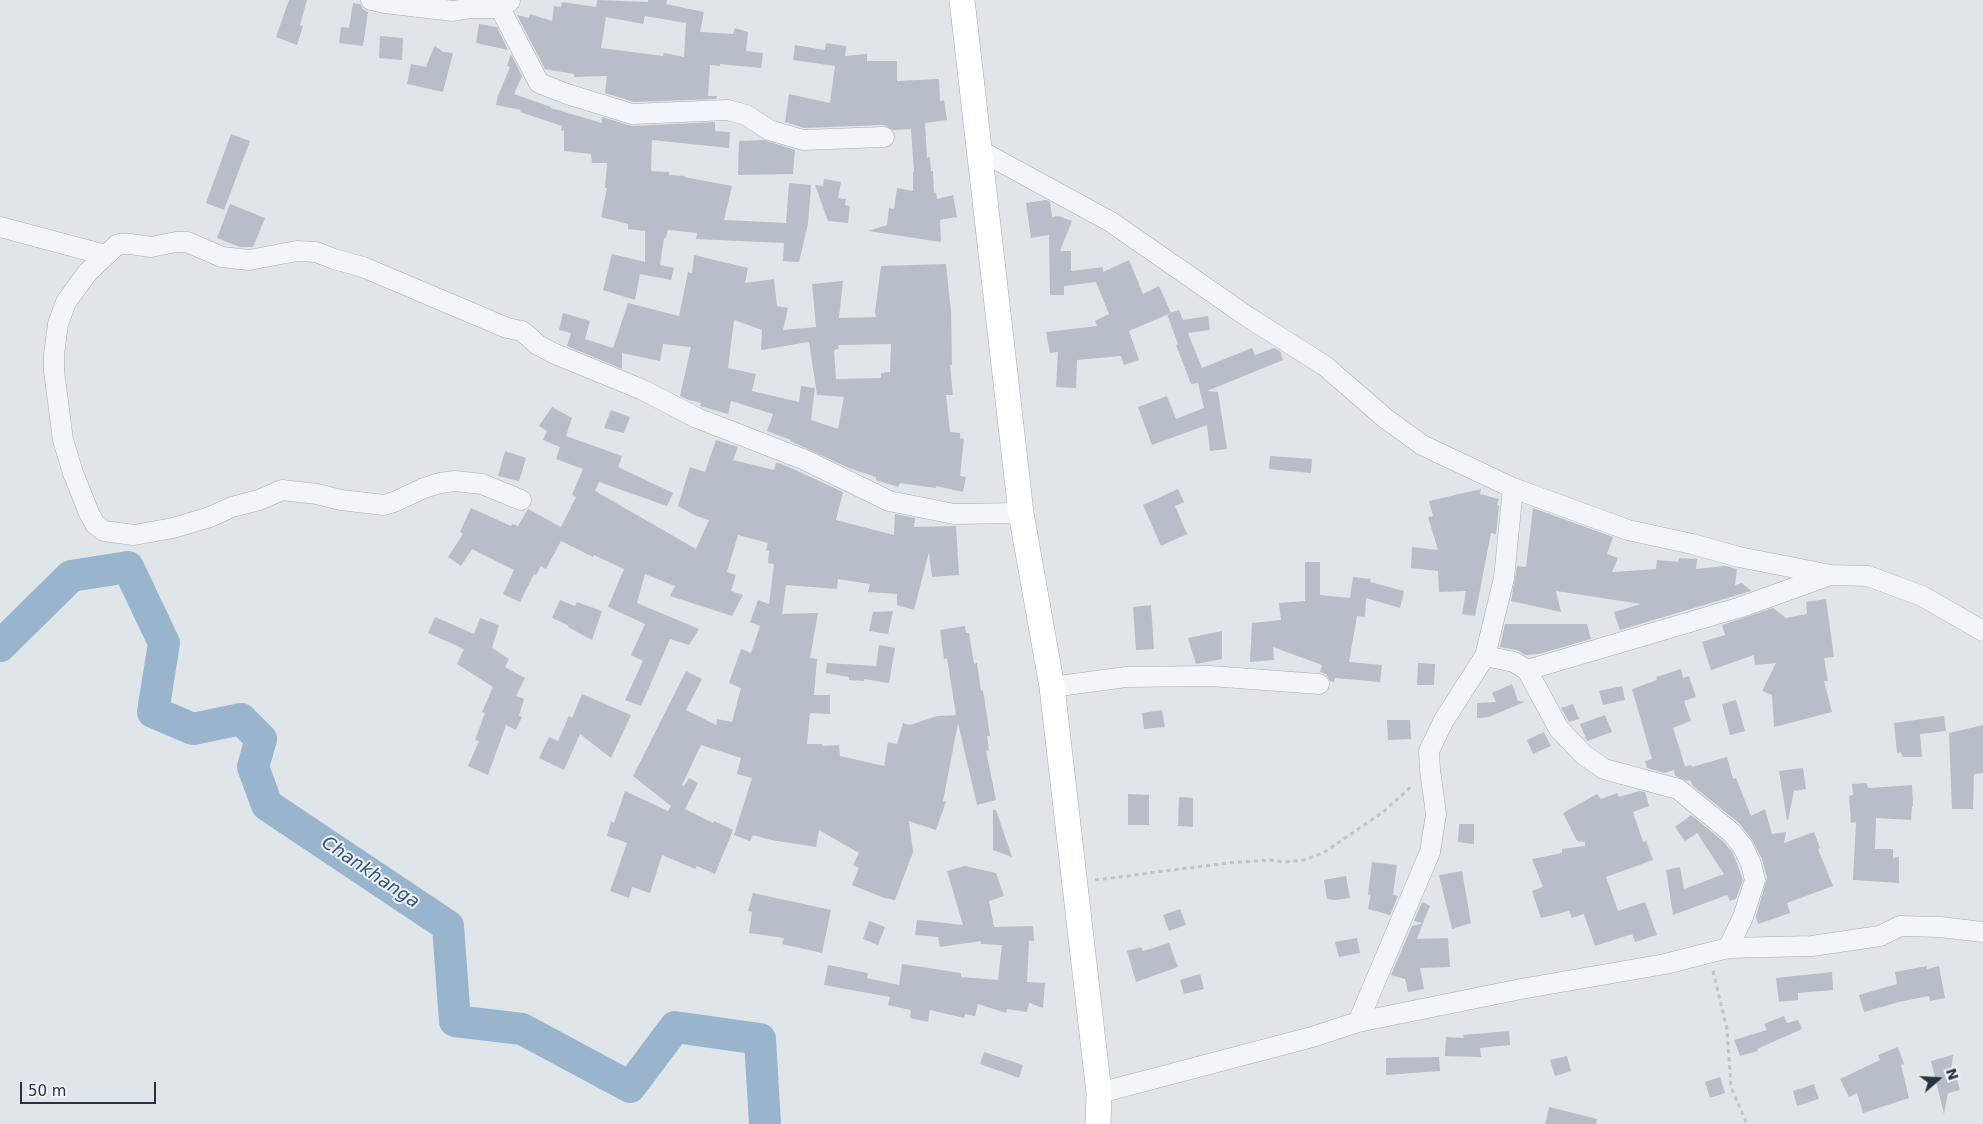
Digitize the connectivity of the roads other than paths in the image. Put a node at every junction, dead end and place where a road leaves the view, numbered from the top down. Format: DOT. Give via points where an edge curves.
graph roads {
  1 [pos="371,0"];
  2 [pos="962,0"];
  3 [pos="505,4"];
  4 [pos="884,137"];
  5 [pos="979,150"];
  6 [pos="0,227"];
  7 [pos="105,256"];
  8 [pos="1512,488"];
  9 [pos="521,500"];
  10 [pos="1021,513"];
  11 [pos="1831,575"];
  12 [pos="1983,631"];
  13 [pos="1485,656"];
  14 [pos="1527,670"];
  15 [pos="1319,684"];
  16 [pos="1052,687"];
  17 [pos="1983,932"];
  18 [pos="1728,948"];
  19 [pos="1358,1022"];
  20 [pos="1099,1093"];
  21 [pos="1098,1124"];
  1 -- 3 [label="street" via="453,11"];
  2 -- 5 [label="main road"];
  3 -- 4 [label="street" via="539,83 567,94 632,114 728,110 746,115 769,130 803,140"];
  5 -- 8 [label="street" via="1111,222 1325,366 1422,445"];
  5 -- 10 [label="main road"];
  6 -- 7 [label="street"];
  7 -- 9 [label="street" via="88,272 66,302 58,324 54,355 62,440 89,513 104,531 134,535 174,528 282,490 384,505 432,485 455,481 482,484"];
  7 -- 10 [label="street" via="118,244 151,247 182,242 222,257 248,260 297,251 316,252 363,267 506,328 522,331 553,353 643,390 697,418 805,460 889,501 954,514"];
  8 -- 11 [label="street" via="1628,530"];
  8 -- 13 [label="street" via="1504,578"];
  10 -- 16 [label="main road"];
  11 -- 12 [label="street" via="1868,576 1913,592"];
  11 -- 14 [label="street" via="1741,607"];
  13 -- 14 [label="street" via="1514,662"];
  13 -- 19 [label="street" via="1428,751 1436,814 1430,852"];
  14 -- 18 [label="street" via="1559,729 1584,755 1604,769 1678,789 1732,833 1743,847 1755,880 1743,917"];
  15 -- 16 [label="street" via="1210,676 1126,678"];
  16 -- 20 [label="main road"];
  17 -- 18 [label="street" via="1900,926 1880,936 1812,946"];
  18 -- 19 [label="street" via="1665,964"];
  19 -- 20 [label="street"];
  20 -- 21 [label="main road"];
}
